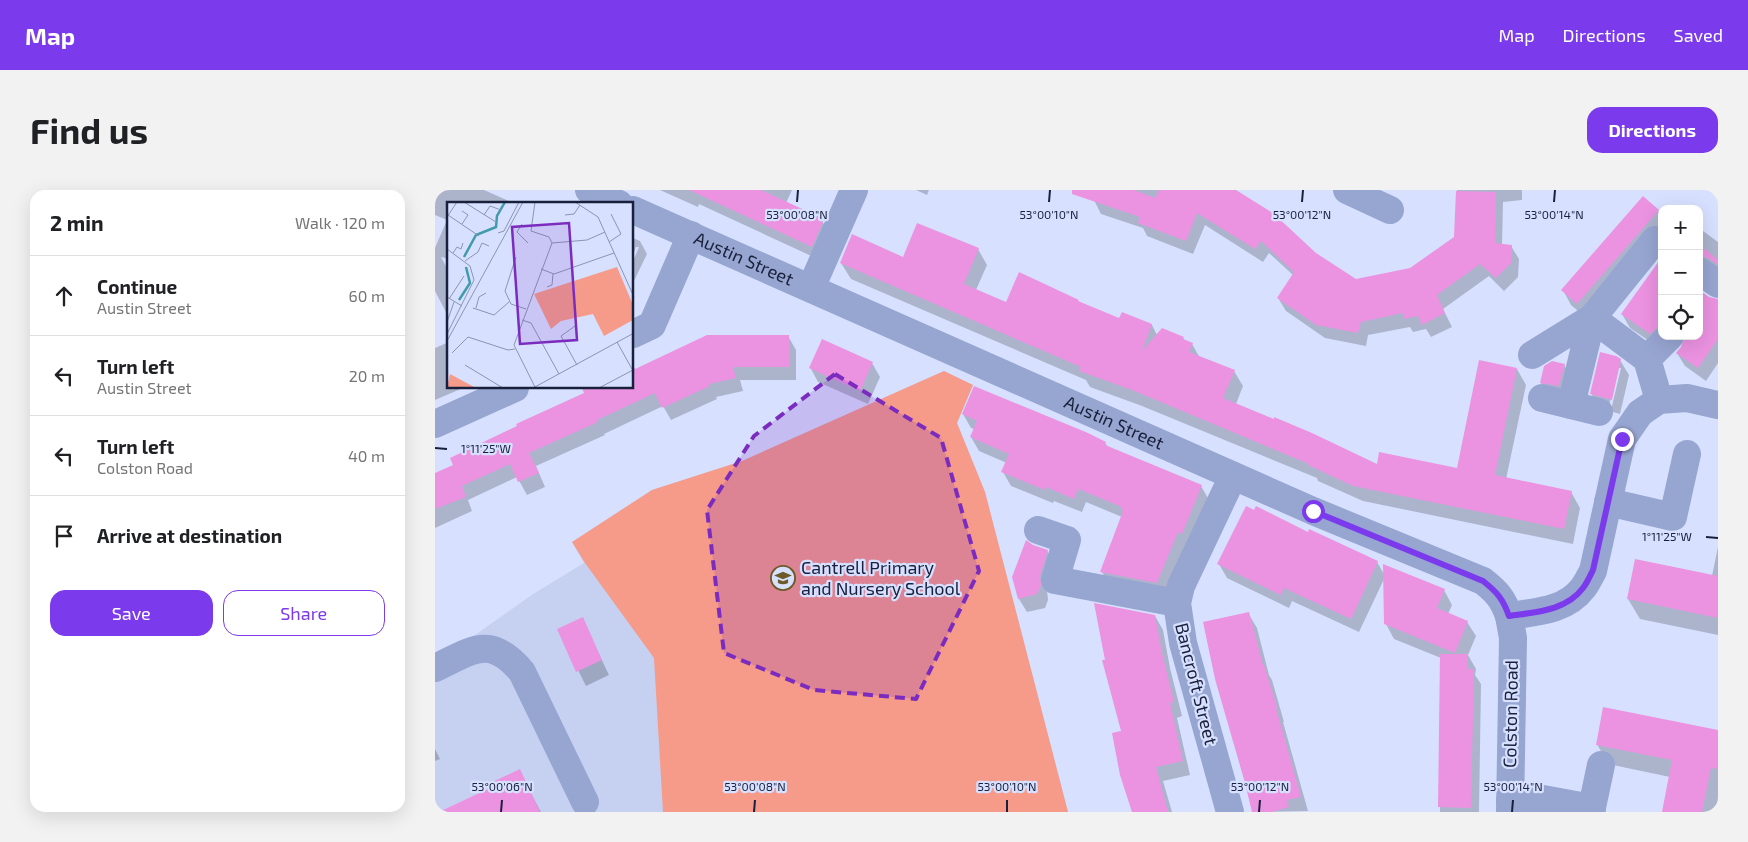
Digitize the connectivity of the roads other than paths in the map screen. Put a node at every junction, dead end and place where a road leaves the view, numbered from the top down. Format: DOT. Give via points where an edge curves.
graph roads {
  1 [pos="589,190"];
  2 [pos="854,190"];
  3 [pos="1347,190"];
  4 [pos="615,202"];
  5 [pos="634,210"];
  6 [pos="1390,210"];
  7 [pos="691,235"];
  8 [pos="1658,242"];
  9 [pos="1703,274"];
  10 [pos="1718,284"];
  11 [pos="811,288"];
  12 [pos="1592,318"];
  13 [pos="634,334"];
  14 [pos="1666,340"];
  15 [pos="1532,355"];
  16 [pos="1647,359"];
  17 [pos="513,389"];
  18 [pos="1542,398"];
  19 [pos="1659,400"];
  20 [pos="1718,404"];
  21 [pos="1571,405"];
  22 [pos="1599,412"];
  23 [pos="435,424"];
  24 [pos="1687,454"];
  25 [pos="1233,476"];
  26 [pos="1608,502"];
  27 [pos="1038,530"];
  28 [pos="1177,603"];
  29 [pos="1509,616"];
  30 [pos="435,668"];
  31 [pos="1601,765"];
  32 [pos="585,802"];
  33 [pos="1510,807"];
  34 [pos="1591,810"];
  35 [pos="1230,812"];
  1 -- 4 [label="street"];
  2 -- 11 [label="street"];
  3 -- 6 [label="street"];
  5 -- 7 [label="street, Austin Street"];
  7 -- 11 [label="street, Austin Street"];
  7 -- 13 [label="street" via="652,325"];
  8 -- 12 [label="street" via="1655,240"];
  9 -- 10 [label="street"];
  11 -- 25 [label="street, Austin Street"];
  12 -- 15 [label="street"];
  12 -- 16 [label="street"];
  12 -- 21 [label="street"];
  14 -- 16 [label="street"];
  16 -- 19 [label="street"];
  17 -- 23 [label="street"];
  18 -- 21 [label="street"];
  19 -- 20 [label="street" via="1687,398"];
  19 -- 26 [label="street" via="1640,412 1622,439"];
  21 -- 22 [label="street"];
  24 -- 26 [label="street" via="1673,517"];
  25 -- 28 [label="street, Bancroft Street" via="1181,586"];
  25 -- 29 [label="street, Austin Street" via="1483,581 1497,592"];
  26 -- 29 [label="street" via="1593,570 1583,588 1567,603"];
  27 -- 28 [label="street" via="1067,540 1055,580"];
  28 -- 35 [label="street, Bancroft Street" via="1183,643"];
  29 -- 33 [label="street, Colston Road" via="1513,638"];
  30 -- 32 [label="street" via="474,650 487,648 504,653 512,660 522,672"];
  31 -- 34 [label="street"];
  33 -- 34 [label="street" via="1543,799"];
}
